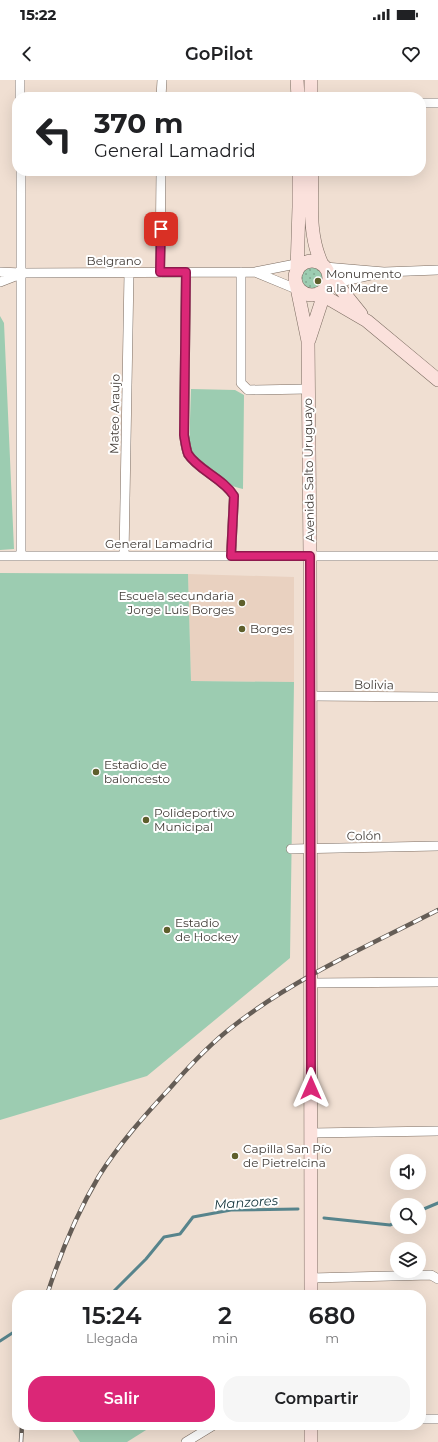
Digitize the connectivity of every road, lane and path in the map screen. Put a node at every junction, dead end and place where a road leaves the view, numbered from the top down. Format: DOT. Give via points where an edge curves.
graph roads {
  1 [pos="20,80"];
  2 [pos="162,80"];
  3 [pos="297,80"];
  4 [pos="311,80"];
  5 [pos="20,92"];
  6 [pos="162,92"];
  7 [pos="298,92"];
  8 [pos="311,92"];
  9 [pos="426,103"];
  10 [pos="438,103"];
  11 [pos="21,176"];
  12 [pos="161,176"];
  13 [pos="299,176"];
  14 [pos="312,176"];
  15 [pos="438,270"];
  16 [pos="0,272"];
  17 [pos="160,272"];
  18 [pos="186,272"];
  19 [pos="241,272"];
  20 [pos="255,272"];
  21 [pos="384,272"];
  22 [pos="21,273"];
  23 [pos="129,273"];
  24 [pos="300,277"];
  25 [pos="326,281"];
  26 [pos="0,282"];
  27 [pos="308,342"];
  28 [pos="438,380"];
  29 [pos="308,389"];
  30 [pos="0,556"];
  31 [pos="21,556"];
  32 [pos="124,556"];
  33 [pos="231,556"];
  34 [pos="310,556"];
  35 [pos="438,556"];
  36 [pos="310,696"];
  37 [pos="438,697"];
  38 [pos="438,846"];
  39 [pos="291,849"];
  40 [pos="310,849"];
  41 [pos="438,982"];
  42 [pos="311,983"];
  43 [pos="438,1131"];
  44 [pos="311,1133"];
  45 [pos="311,1278"];
  46 [pos="438,1279"];
  47 [pos="311,1290"];
  48 [pos="438,1418"];
  49 [pos="426,1419"];
  50 [pos="206,1430"];
  51 [pos="311,1430"];
  52 [pos="186,1442"];
  53 [pos="310,1442"];
  1 -- 5 [label="street"];
  2 -- 6 [label="street"];
  3 -- 7 [label="main road"];
  4 -- 8 [label="main road"];
  9 -- 10 [label="street"];
  11 -- 22 [label="street"];
  12 -- 17 [label="street"];
  13 -- 24 [label="main road, Avenida Salto Uruguayo"];
  14 -- 25 [label="main road" via="312,230"];
  15 -- 21 [label="street"];
  16 -- 22 [label="street, Belgrano"];
  17 -- 18 [label="street, Belgrano"];
  17 -- 23 [label="street, Belgrano"];
  18 -- 19 [label="street, Belgrano"];
  18 -- 33 [label="street" via="184,435 188,453 234,496"];
  19 -- 20 [label="street, Belgrano"];
  19 -- 29 [label="street" via="241,383 248,390"];
  20 -- 24 [label="street, Belgrano"];
  20 -- 24 [label="street, Belgrano"];
  21 -- 25 [label="street"];
  21 -- 25 [label="street"];
  22 -- 23 [label="street, Belgrano"];
  22 -- 26 [label="street"];
  22 -- 31 [label="street"];
  23 -- 32 [label="street, Mateo Araujo"];
  24 -- 25 [label="main road" via="314,295"];
  24 -- 25 [label="main road" via="316,262"];
  24 -- 27 [label="main road, Avenida Salto Uruguayo"];
  25 -- 27 [label="main road, Avenida Salto Uruguayo"];
  25 -- 28 [label="main road" via="367,321"];
  27 -- 29 [label="main road, Avenida Salto Uruguayo"];
  29 -- 34 [label="main road, Avenida Salto Uruguayo"];
  30 -- 31 [label="street, General Lamadrid"];
  31 -- 32 [label="street, General Lamadrid"];
  32 -- 33 [label="street, General Lamadrid"];
  33 -- 34 [label="street, General Lamadrid"];
  34 -- 35 [label="street, General Lamadrid"];
  34 -- 36 [label="main road, Avenida Salto Uruguayo"];
  36 -- 37 [label="street, Bolivia"];
  36 -- 40 [label="main road, Avenida Salto Uruguayo"];
  38 -- 40 [label="street, Colón"];
  39 -- 40 [label="street, Colón"];
  40 -- 42 [label="main road, Avenida Salto Uruguayo"];
  41 -- 42 [label="street"];
  42 -- 44 [label="main road, Avenida Salto Uruguayo"];
  43 -- 44 [label="street"];
  44 -- 45 [label="main road, Avenida Salto Uruguayo"];
  45 -- 46 [label="street" via="430,1275"];
  45 -- 47 [label="main road, Avenida Salto Uruguayo"];
  48 -- 49 [label="street"];
  50 -- 52 [label="street"];
  51 -- 53 [label="main road"];
}
